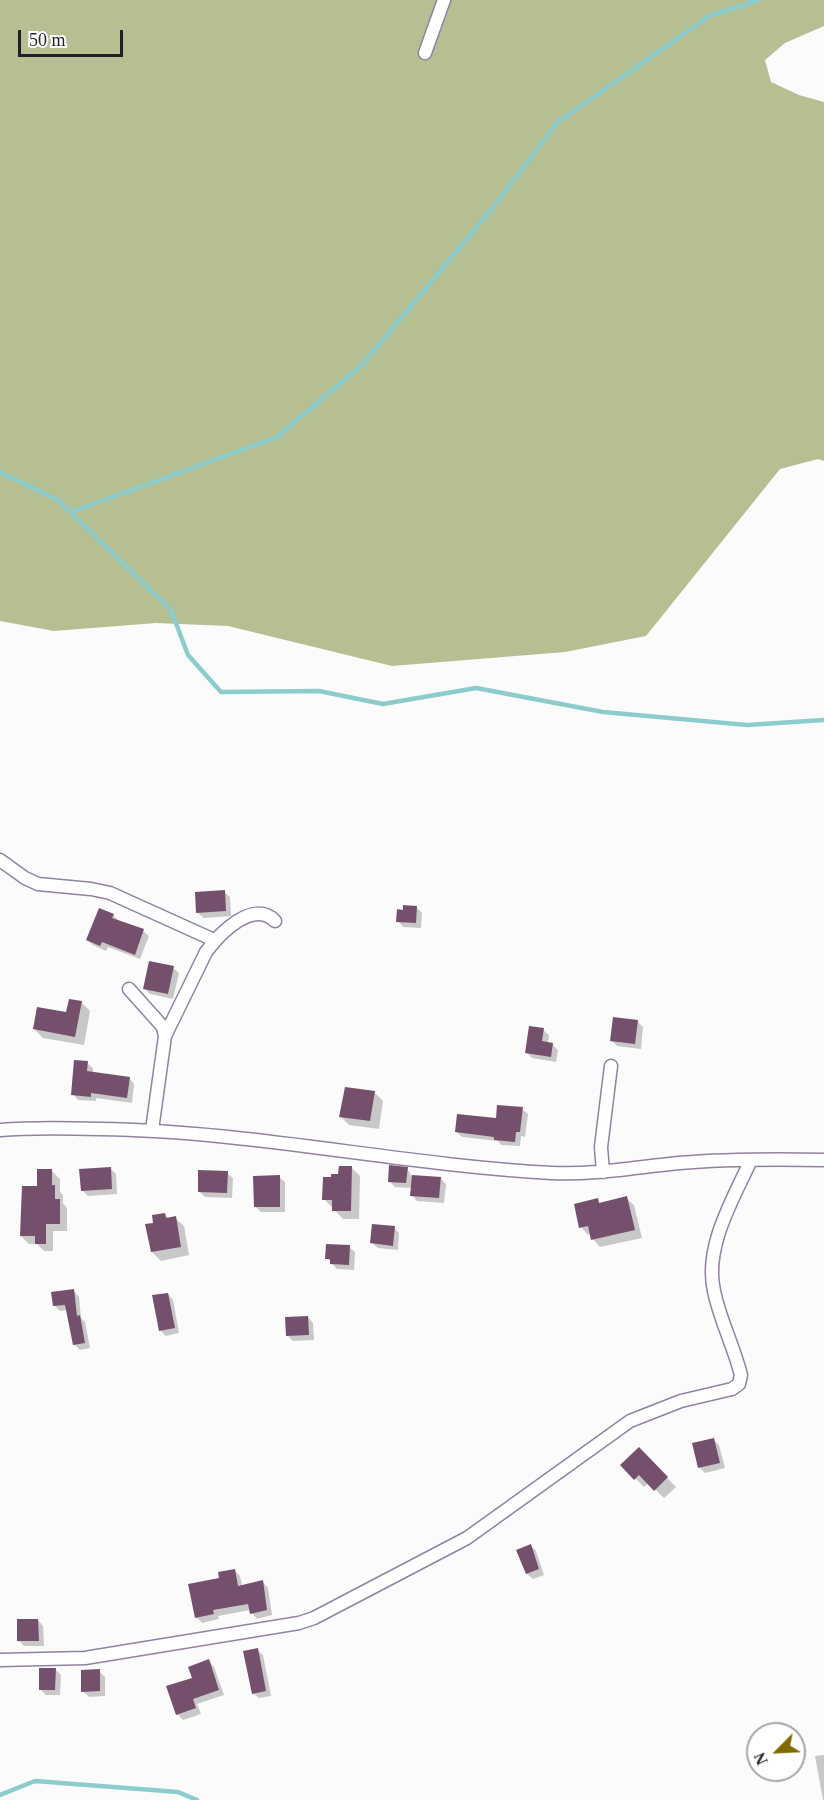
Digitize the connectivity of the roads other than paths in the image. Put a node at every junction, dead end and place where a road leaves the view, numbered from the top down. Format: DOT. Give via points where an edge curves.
graph roads {
  1 [pos="444,0"];
  2 [pos="426,53"];
  3 [pos="0,860"];
  4 [pos="275,921"];
  5 [pos="214,940"];
  6 [pos="129,989"];
  7 [pos="165,1036"];
  8 [pos="611,1066"];
  9 [pos="152,1130"];
  10 [pos="0,1131"];
  11 [pos="751,1160"];
  12 [pos="824,1160"];
  13 [pos="603,1172"];
  14 [pos="0,1660"];
  1 -- 2 [label="street"];
  3 -- 5 [label="street" via="38,884 110,893"];
  4 -- 5 [label="street" via="258,912"];
  5 -- 7 [label="street"];
  6 -- 7 [label="street" via="163,1027"];
  7 -- 9 [label="street"];
  8 -- 13 [label="street" via="601,1146"];
  9 -- 10 [label="street"];
  9 -- 13 [label="street" via="495,1168"];
  11 -- 12 [label="street"];
  11 -- 13 [label="street" via="676,1163"];
  11 -- 14 [label="street" via="715,1244 712,1270 713,1290 741,1376 732,1389 681,1401 630,1421 467,1538 314,1618 85,1658"];
}
